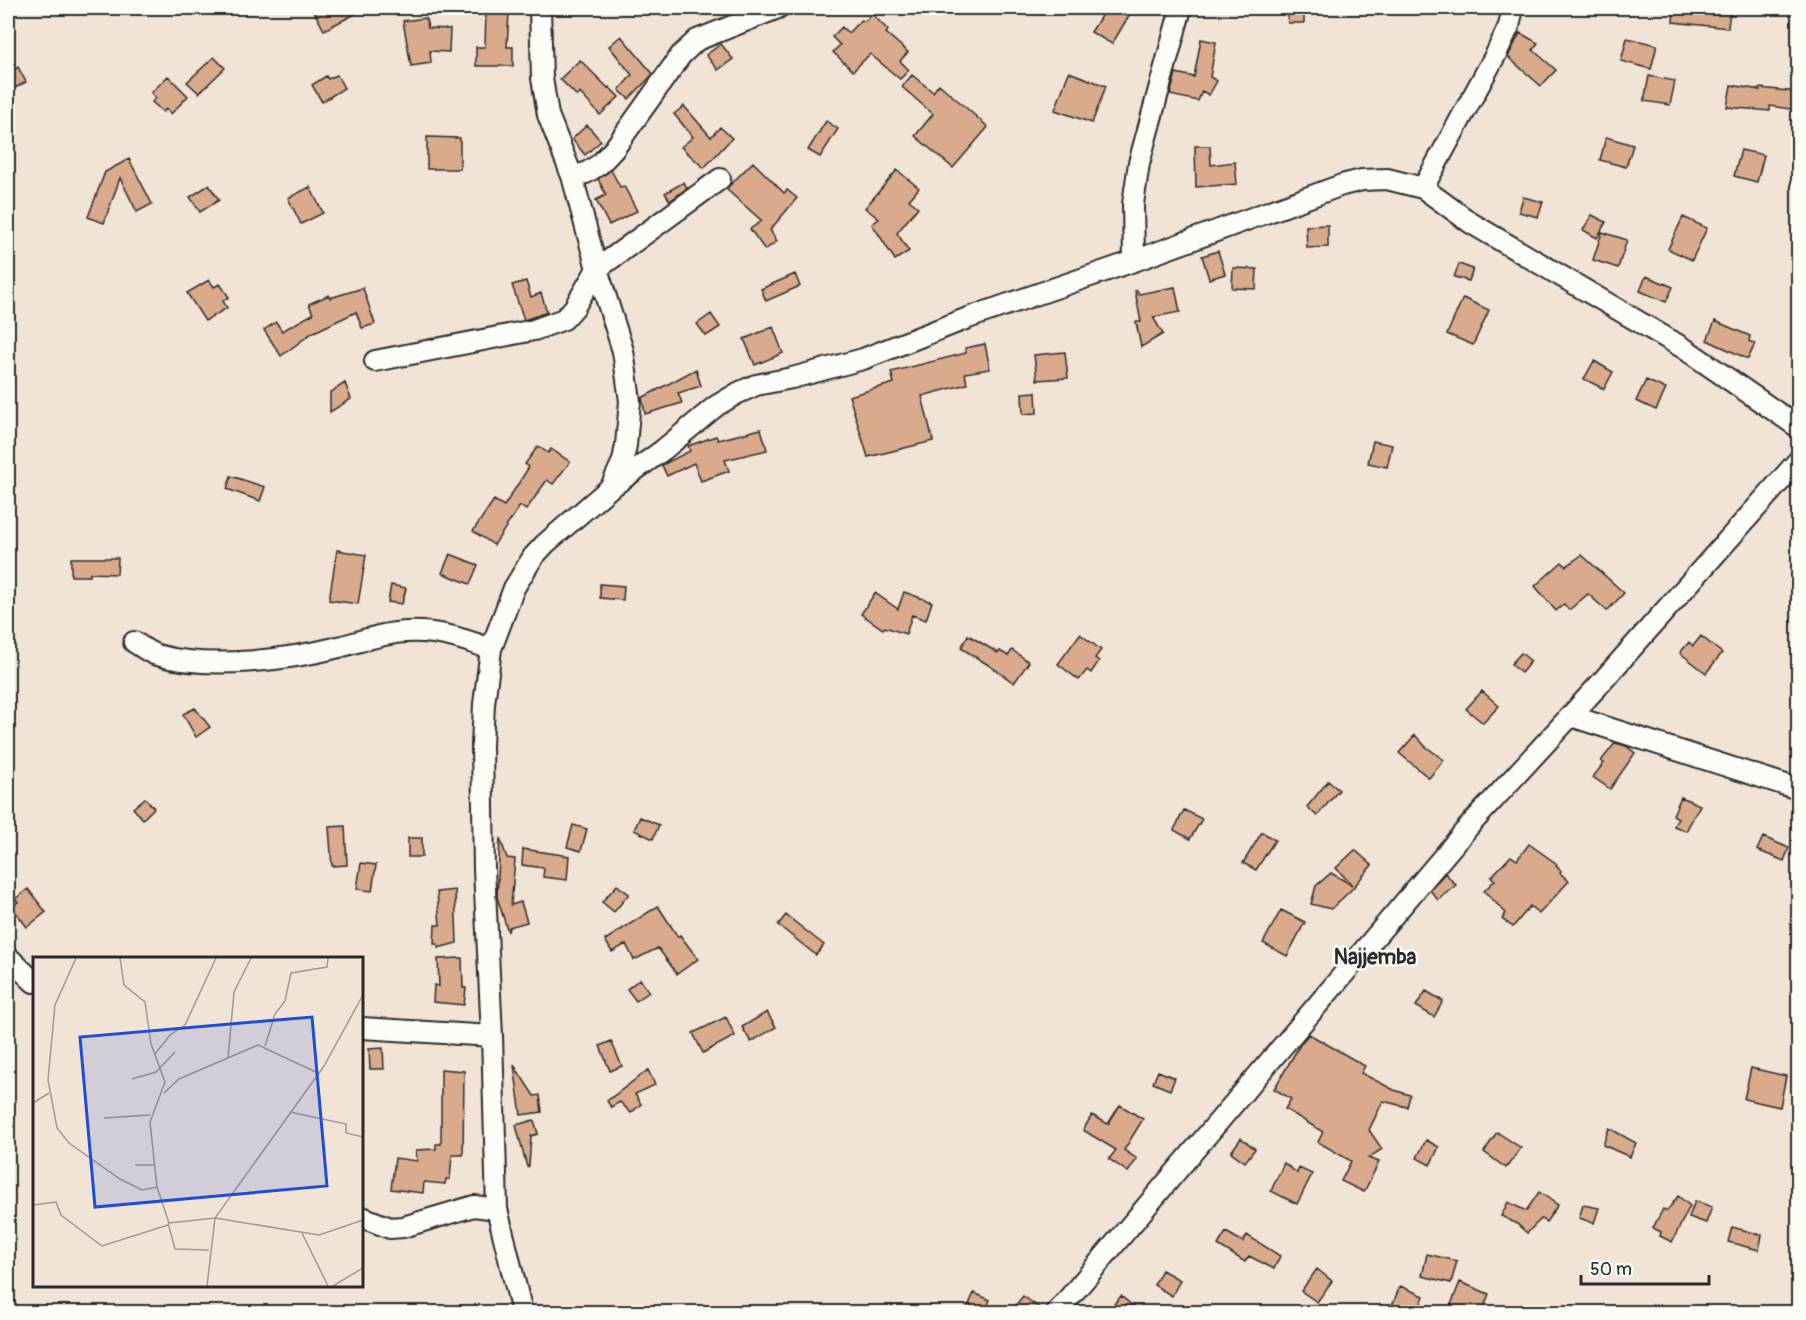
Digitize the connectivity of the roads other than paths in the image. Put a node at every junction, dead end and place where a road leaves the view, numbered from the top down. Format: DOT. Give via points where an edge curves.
graph roads {
  1 [pos="540,8"];
  2 [pos="778,8"];
  3 [pos="1181,8"];
  4 [pos="1513,8"];
  5 [pos="572,176"];
  6 [pos="720,179"];
  7 [pos="1423,188"];
  8 [pos="1134,261"];
  9 [pos="597,268"];
  10 [pos="375,361"];
  11 [pos="1798,427"];
  12 [pos="1798,461"];
  13 [pos="611,488"];
  14 [pos="134,642"];
  15 [pos="491,649"];
  16 [pos="1571,716"];
  17 [pos="1798,789"];
  18 [pos="8,957"];
  19 [pos="33,981"];
  20 [pos="363,1028"];
  21 [pos="492,1036"];
  22 [pos="497,1209"];
  23 [pos="363,1217"];
  24 [pos="522,1312"];
  25 [pos="1057,1312"];
  1 -- 5 [label="street" via="544,95"];
  2 -- 5 [label="street" via="696,40 614,149 586,173"];
  3 -- 8 [label="street" via="1139,163 1133,204"];
  4 -- 7 [label="street" via="1500,46"];
  5 -- 9 [label="street"];
  6 -- 9 [label="street"];
  7 -- 8 [label="street" via="1387,179 1342,185"];
  7 -- 11 [label="street" via="1472,223 1685,349"];
  8 -- 13 [label="street" via="863,359 756,385 716,406"];
  9 -- 10 [label="street" via="574,308 551,325"];
  9 -- 13 [label="street" via="623,351 630,401 625,453"];
  12 -- 16 [label="street"];
  13 -- 15 [label="street" via="533,557 507,604"];
  14 -- 15 [label="street" via="154,655 220,662 303,655 409,631 440,633"];
  15 -- 21 [label="street" via="482,745"];
  16 -- 17 [label="street"];
  16 -- 25 [label="street" via="1464,833"];
  18 -- 19 [label="street"];
  20 -- 21 [label="street"];
  21 -- 22 [label="street"];
  22 -- 23 [label="street" via="470,1206 390,1228"];
  22 -- 24 [label="street"];
}
